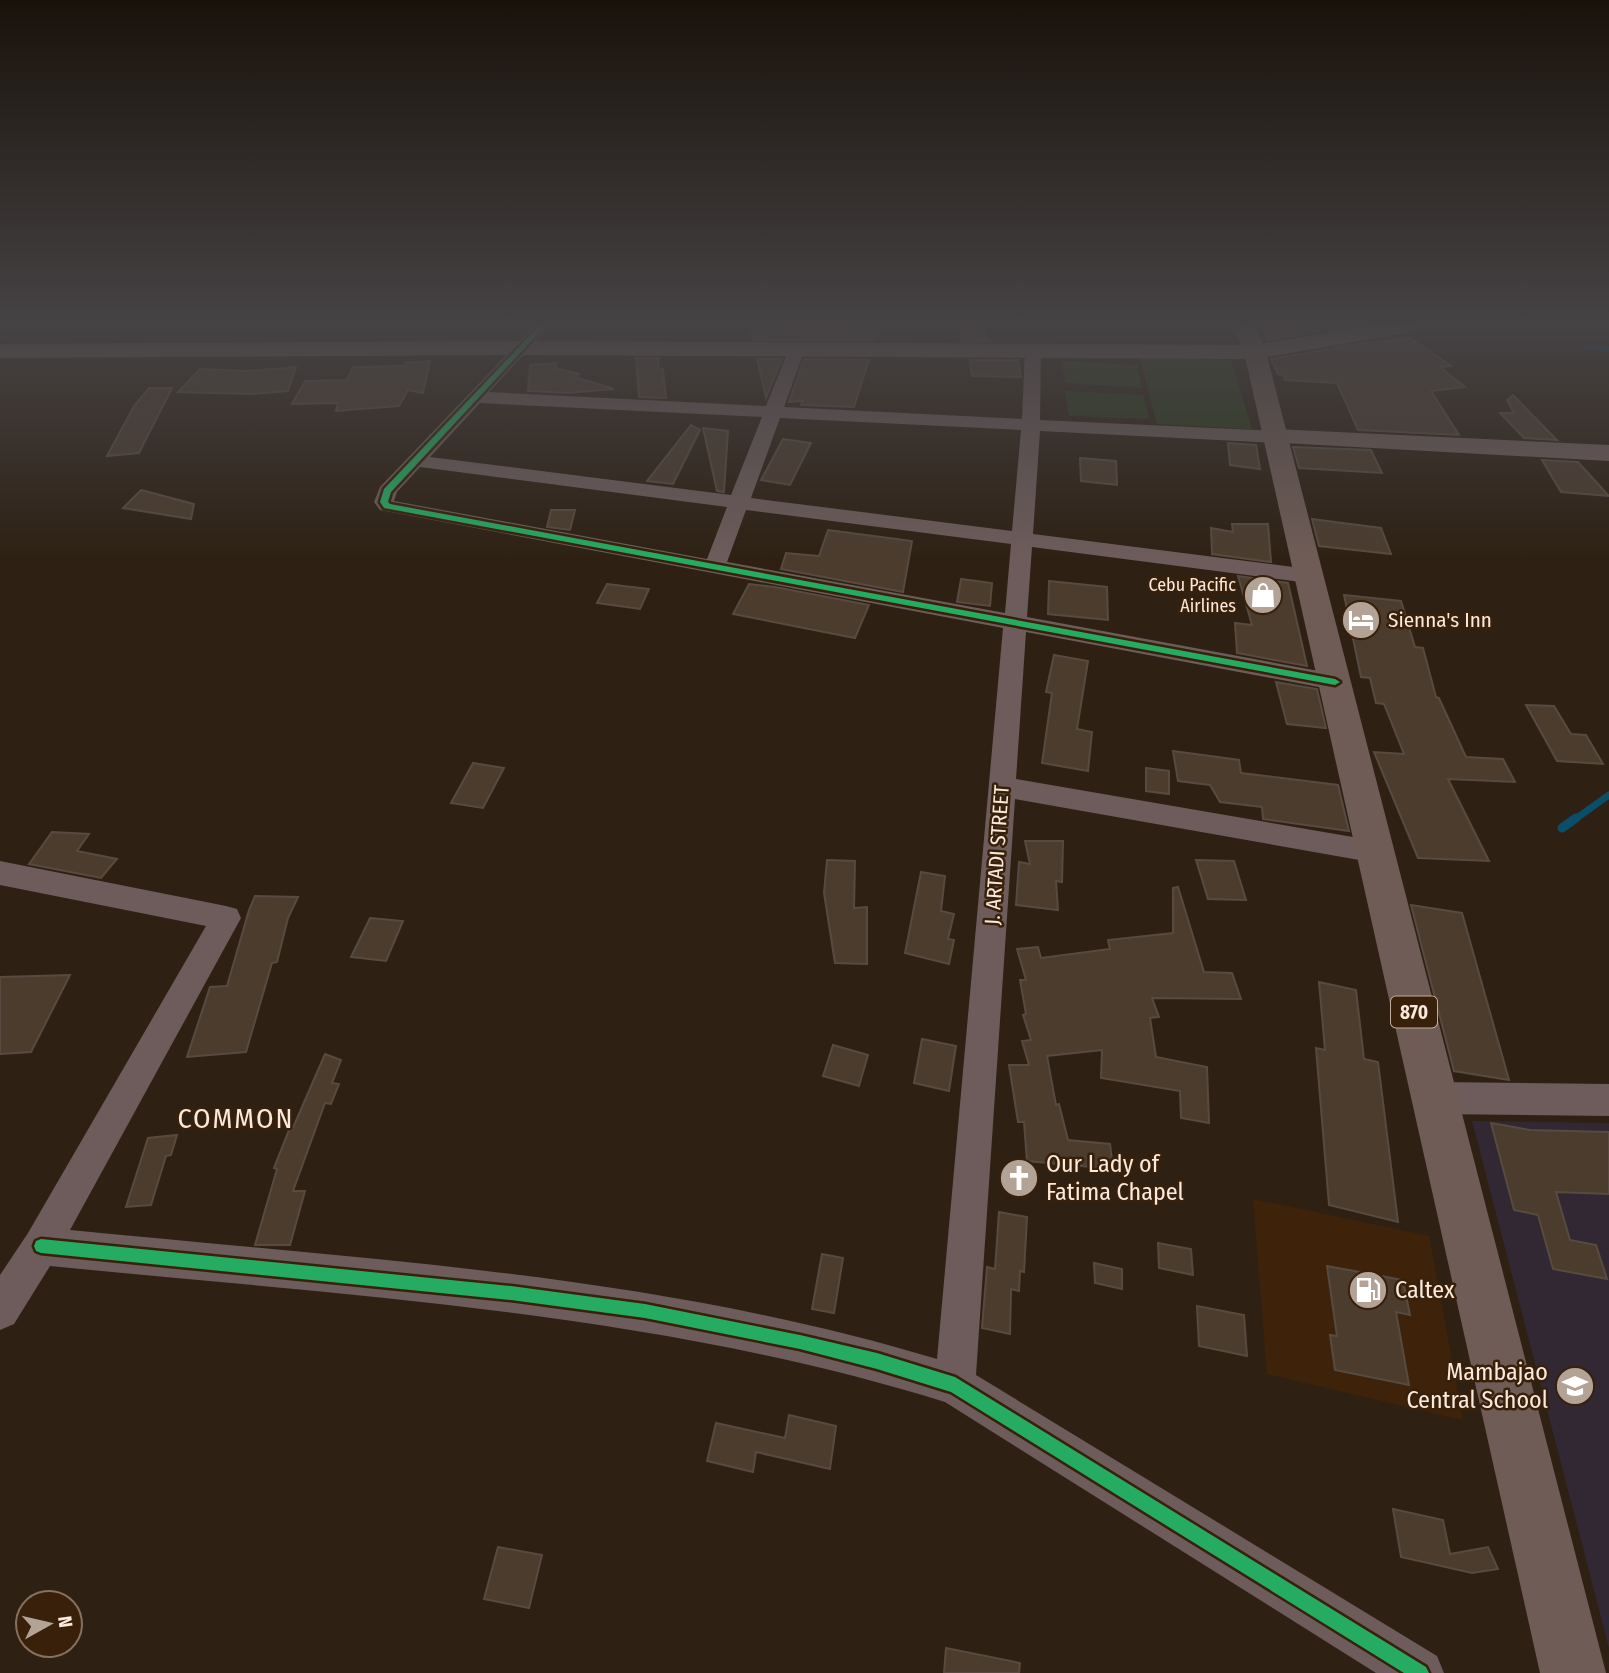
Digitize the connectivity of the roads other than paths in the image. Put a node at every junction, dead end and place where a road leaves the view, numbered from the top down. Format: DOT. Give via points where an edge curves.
graph roads {
  1 [pos="469,403"];
  2 [pos="587,403"];
  3 [pos="777,403"];
  4 [pos="1031,403"];
  5 [pos="1266,403"];
  6 [pos="773,413"];
  7 [pos="1031,426"];
  8 [pos="1275,436"];
  9 [pos="1609,453"];
  10 [pos="417,461"];
  11 [pos="738,503"];
  12 [pos="1022,541"];
  13 [pos="713,568"];
  14 [pos="1309,576"];
  15 [pos="1015,624"];
  16 [pos="1335,682"];
  17 [pos="1002,787"];
  18 [pos="1376,852"];
  19 [pos="0,873"];
  20 [pos="1435,1098"];
  21 [pos="1609,1100"];
  22 [pos="41,1246"];
  23 [pos="0,1310"];
  24 [pos="955,1385"];
  25 [pos="1420,1673"];
  26 [pos="1573,1673"];
  1 -- 10 [label="street"];
  2 -- 6 [label="street"];
  3 -- 6 [label="street"];
  4 -- 7 [label="street, J. ARTADI STREET"];
  5 -- 8 [label="main road, 870"];
  6 -- 7 [label="street"];
  6 -- 11 [label="street"];
  7 -- 8 [label="street"];
  7 -- 12 [label="street, J. ARTADI STREET"];
  8 -- 9 [label="main road"];
  8 -- 14 [label="main road, 870"];
  10 -- 11 [label="street"];
  10 -- 13 [label="street" via="387,491 384,502 394,509"];
  11 -- 12 [label="street"];
  11 -- 13 [label="street"];
  12 -- 14 [label="street"];
  12 -- 15 [label="street, J. ARTADI STREET"];
  13 -- 15 [label="street"];
  14 -- 16 [label="main road, 870"];
  15 -- 16 [label="street"];
  15 -- 17 [label="street, J. ARTADI STREET"];
  16 -- 18 [label="main road, 870"];
  17 -- 18 [label="street"];
  17 -- 24 [label="street, J. ARTADI STREET"];
  18 -- 20 [label="main road, 870"];
  19 -- 22 [label="street" via="226,918"];
  20 -- 21 [label="street"];
  20 -- 26 [label="main road, 870"];
  22 -- 23 [label="street"];
  22 -- 24 [label="street" via="511,1293 645,1311 800,1342"];
  24 -- 25 [label="street"];
}
